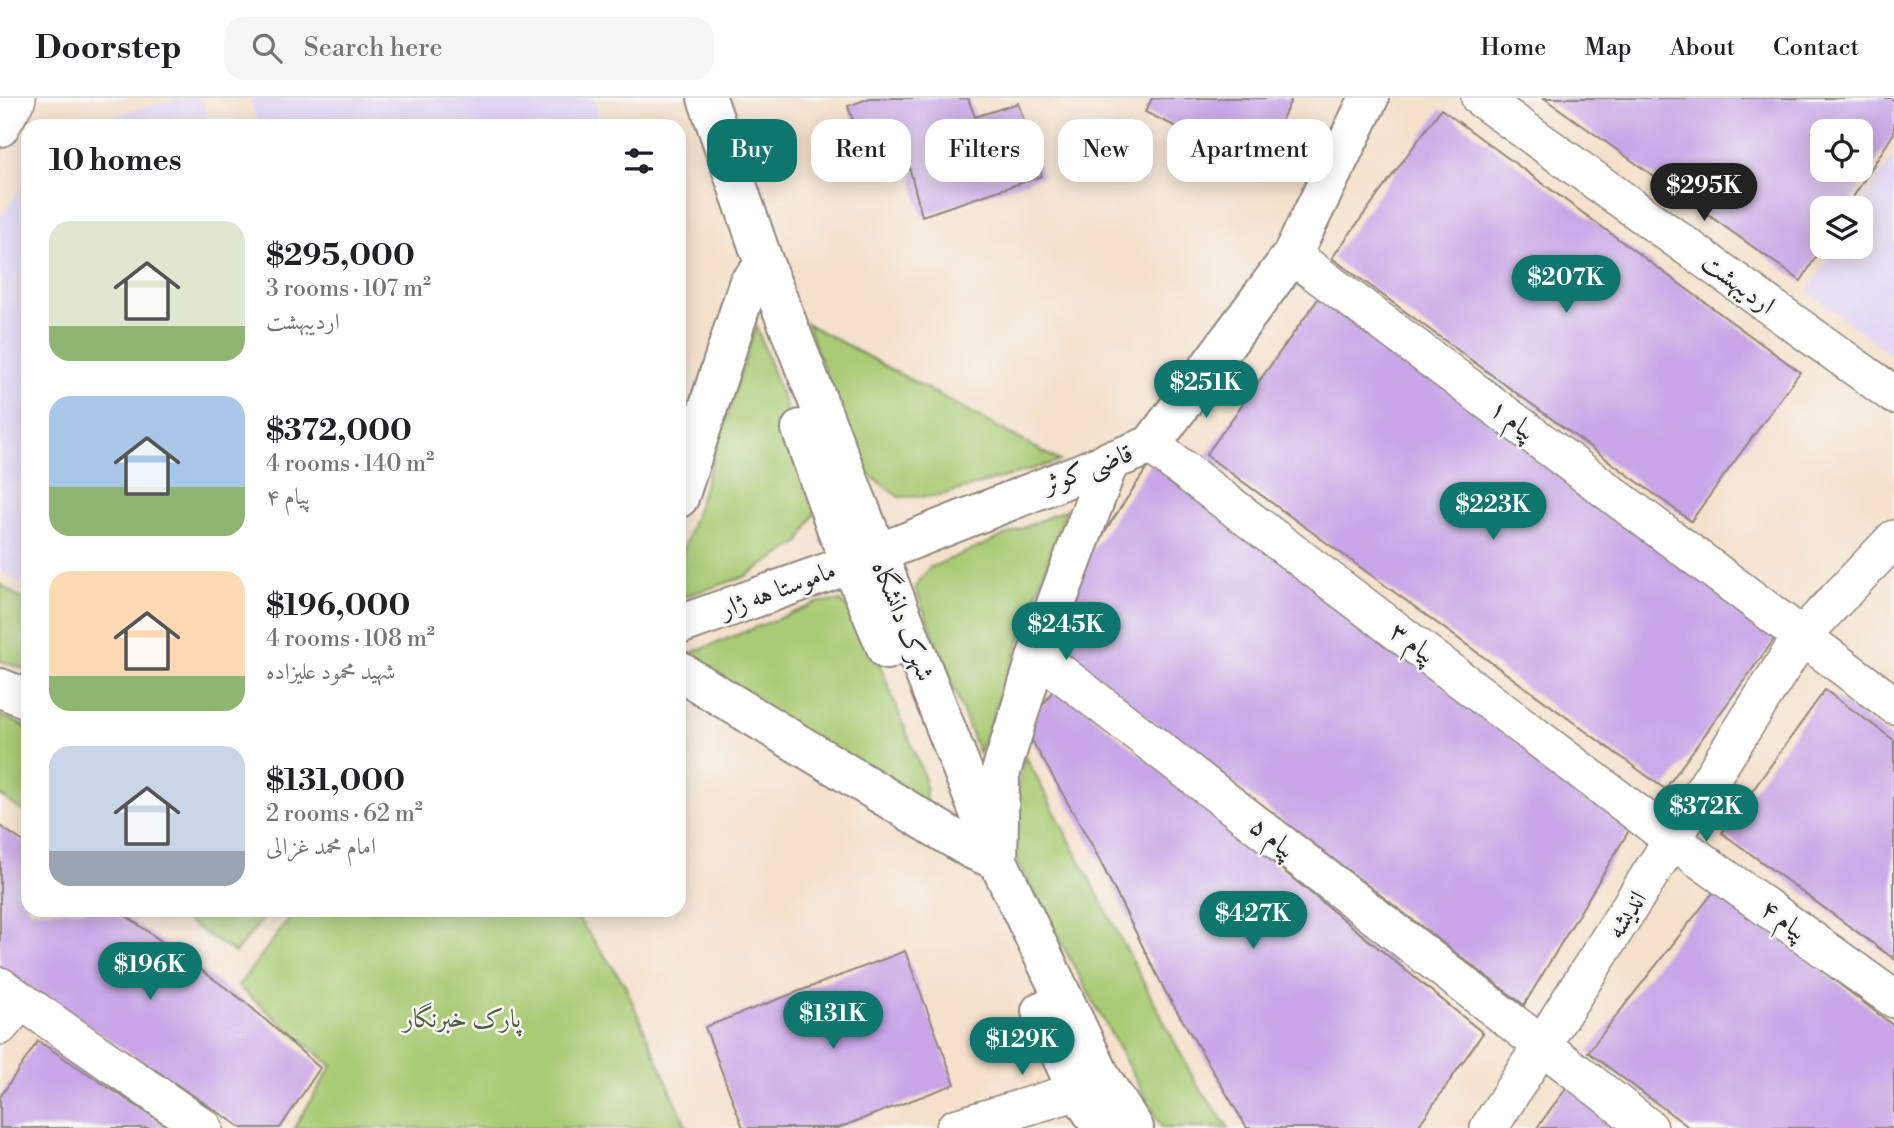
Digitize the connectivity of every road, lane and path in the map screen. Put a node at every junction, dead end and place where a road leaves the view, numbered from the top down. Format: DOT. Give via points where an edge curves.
graph roads {
  1 [pos="17,98"];
  2 [pos="680,98"];
  3 [pos="707,98"];
  4 [pos="1369,98"];
  5 [pos="1480,98"];
  6 [pos="0,128"];
  7 [pos="1292,255"];
  8 [pos="757,275"];
  9 [pos="1894,396"];
  10 [pos="1151,445"];
  11 [pos="1110,460"];
  12 [pos="686,478"];
  13 [pos="1894,539"];
  14 [pos="864,558"];
  15 [pos="686,622"];
  16 [pos="1801,637"];
  17 [pos="1037,655"];
  18 [pos="686,675"];
  19 [pos="0,688"];
  20 [pos="21,696"];
  21 [pos="1894,705"];
  22 [pos="1674,841"];
  23 [pos="985,855"];
  24 [pos="1894,999"];
  25 [pos="7,1004"];
  26 [pos="1543,1047"];
  27 [pos="1091,1087"];
  28 [pos="204,1128"];
  29 [pos="955,1128"];
  30 [pos="1102,1128"];
  31 [pos="1135,1128"];
  32 [pos="1489,1128"];
  33 [pos="1649,1128"];
  1 -- 6 [label="street"];
  2 -- 8 [label="main road"];
  3 -- 8 [label="main road, شهرک دانشگاه"];
  4 -- 7 [label="main road, قاضی کوثر"];
  5 -- 9 [label="street, اردیبهشت"];
  7 -- 10 [label="main road, قاضی کوثر"];
  7 -- 16 [label="street, پیام ۱"];
  8 -- 12 [label="main road"];
  8 -- 14 [label="main road, شهرک دانشگاه"];
  10 -- 11 [label="main road, قاضی کوثر"];
  10 -- 22 [label="street, پیام ۳"];
  11 -- 14 [label="main road, قاضی کوثر"];
  11 -- 17 [label="main road"];
  13 -- 16 [label="street, اندیشه"];
  14 -- 15 [label="main road, ماموستا هه ژار"];
  14 -- 23 [label="main road, شهرک دانشگاه"];
  16 -- 21 [label="street, پیام ۱"];
  16 -- 22 [label="street, اندیشه"];
  17 -- 23 [label="main road" via="1000,775"];
  17 -- 26 [label="street, پیام ۵"];
  18 -- 23 [label="main road"];
  19 -- 20 [label="main road"];
  22 -- 24 [label="street, پیام ۴"];
  22 -- 26 [label="street, اندیشه"];
  23 -- 27 [label="main road, شهرک دانشگاه"];
  25 -- 28 [label="street"];
  26 -- 32 [label="street, اندیشه"];
  26 -- 33 [label="street, پیام ۵"];
  27 -- 29 [label="street"];
  27 -- 30 [label="main road"];
  27 -- 31 [label="main road, شهرک دانشگاه"];
}
